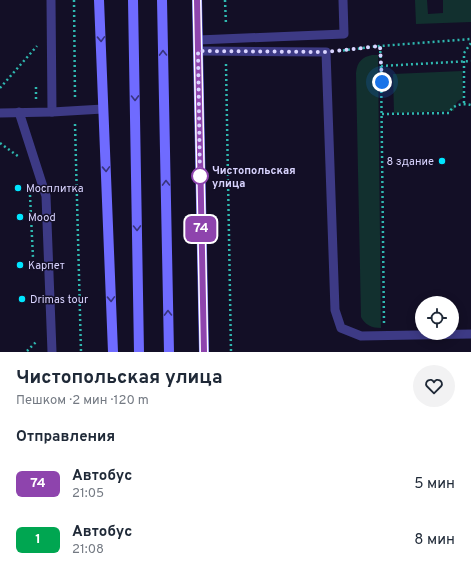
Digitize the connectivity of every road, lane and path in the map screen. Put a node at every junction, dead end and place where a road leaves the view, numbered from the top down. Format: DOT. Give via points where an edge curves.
graph roads {
  1 [pos="51,0"];
  2 [pos="74,0"];
  3 [pos="99,0"];
  4 [pos="133,0"];
  5 [pos="162,0"];
  6 [pos="197,0"];
  7 [pos="225,0"];
  8 [pos="343,0"];
  9 [pos="226,39"];
  10 [pos="471,39"];
  11 [pos="198,40"];
  12 [pos="471,43"];
  13 [pos="380,46"];
  14 [pos="198,51"];
  15 [pos="226,51"];
  16 [pos="326,52"];
  17 [pos="37,53"];
  18 [pos="464,62"];
  19 [pos="471,62"];
  20 [pos="381,66"];
  21 [pos="36,84"];
  22 [pos="0,88"];
  23 [pos="36,100"];
  24 [pos="464,103"];
  25 [pos="471,105"];
  26 [pos="104,109"];
  27 [pos="75,110"];
  28 [pos="19,112"];
  29 [pos="52,112"];
  30 [pos="0,113"];
  31 [pos="382,114"];
  32 [pos="0,143"];
  33 [pos="23,160"];
  34 [pos="30,195"];
  35 [pos="33,265"];
  36 [pos="471,334"];
  37 [pos="36,335"];
  38 [pos="384,336"];
  39 [pos="27,351"];
  40 [pos="52,352"];
  41 [pos="81,352"];
  42 [pos="113,352"];
  43 [pos="138,352"];
  44 [pos="169,352"];
  45 [pos="204,352"];
  46 [pos="231,352"];
  1 -- 29 [label="lane"];
  2 -- 27 [label="path"];
  3 -- 26 [label="main road, one-way"];
  4 -- 43 [label="main road, one-way"];
  44 -- 5 [label="main road, one-way"];
  6 -- 11 [label="main road"];
  7 -- 9 [label="path"];
  8 -- 9 [label="lane" via="344,34"];
  9 -- 11 [label="lane"];
  10 -- 13 [label="path"];
  11 -- 14 [label="main road"];
  12 -- 18 [label="path" via="464,53"];
  13 -- 16 [label="path"];
  13 -- 20 [label="path"];
  14 -- 15 [label="lane"];
  14 -- 45 [label="main road"];
  15 -- 16 [label="lane"];
  15 -- 46 [label="path"];
  16 -- 38 [label="lane" via="335,310 341,328 361,336"];
  17 -- 22 [label="path" via="37,46"];
  18 -- 19 [label="path"];
  18 -- 20 [label="path"];
  18 -- 24 [label="path"];
  20 -- 31 [label="path"];
  21 -- 23 [label="path"];
  24 -- 25 [label="path"];
  24 -- 31 [label="path" via="451,109 449,113"];
  26 -- 27 [label="lane"];
  26 -- 42 [label="main road, one-way"];
  27 -- 29 [label="lane"];
  27 -- 41 [label="path"];
  28 -- 29 [label="lane"];
  28 -- 30 [label="lane"];
  28 -- 40 [label="lane" via="46,196"];
  31 -- 38 [label="path"];
  32 -- 33 [label="path"];
  34 -- 35 [label="path"];
  36 -- 38 [label="lane"];
  37 -- 39 [label="path" via="36,342"];
}
